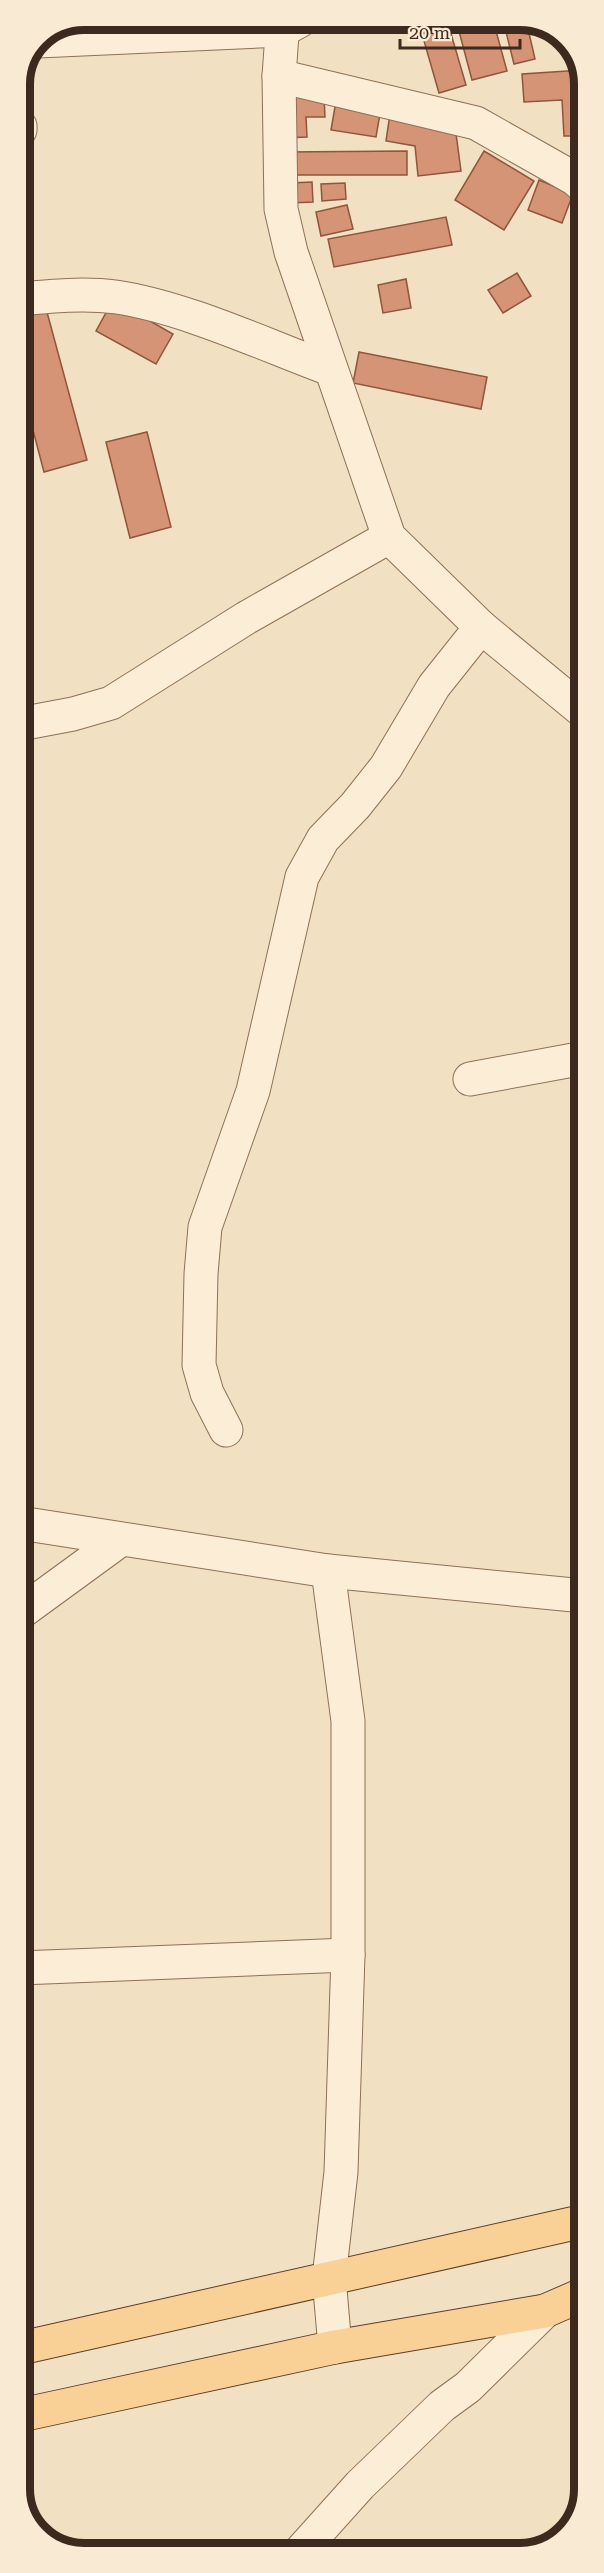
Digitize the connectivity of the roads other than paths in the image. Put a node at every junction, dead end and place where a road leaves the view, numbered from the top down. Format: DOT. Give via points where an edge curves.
graph roads {
  1 [pos="191,30"];
  2 [pos="288,30"];
  3 [pos="53,40"];
  4 [pos="279,76"];
  5 [pos="574,177"];
  6 [pos="30,298"];
  7 [pos="330,369"];
  8 [pos="389,537"];
  9 [pos="481,627"];
  10 [pos="574,704"];
  11 [pos="30,722"];
  12 [pos="574,1060"];
  13 [pos="470,1079"];
  14 [pos="226,1430"];
  15 [pos="30,1525"];
  16 [pos="120,1540"];
  17 [pos="328,1571"];
  18 [pos="574,1595"];
  19 [pos="30,1606"];
  20 [pos="348,1955"];
  21 [pos="30,1968"];
  22 [pos="574,2223"];
  23 [pos="329,2278"];
  24 [pos="574,2298"];
  25 [pos="546,2311"];
  26 [pos="30,2346"];
  27 [pos="335,2348"];
  28 [pos="30,2413"];
  29 [pos="307,2543"];
  1 -- 3 [label="street"];
  2 -- 4 [label="street"];
  4 -- 5 [label="street" via="477,123"];
  4 -- 7 [label="street" via="280,209"];
  6 -- 7 [label="street" via="71,294 117,297 181,313"];
  7 -- 8 [label="street"];
  8 -- 9 [label="street"];
  8 -- 11 [label="street" via="246,618 111,703"];
  9 -- 10 [label="street"];
  9 -- 14 [label="street" via="434,686 386,767 323,839 303,878 253,1092 205,1227 199,1365 207,1393"];
  12 -- 13 [label="street"];
  15 -- 16 [label="street"];
  16 -- 17 [label="street"];
  16 -- 19 [label="street"];
  17 -- 18 [label="street"];
  17 -- 20 [label="street" via="348,1721"];
  20 -- 21 [label="street"];
  20 -- 23 [label="street" via="340,2172"];
  22 -- 23 [label="main road"];
  23 -- 26 [label="main road"];
  23 -- 27 [label="street"];
  24 -- 25 [label="main road"];
  25 -- 27 [label="main road"];
  25 -- 29 [label="street" via="360,2485"];
  27 -- 28 [label="main road"];
}
